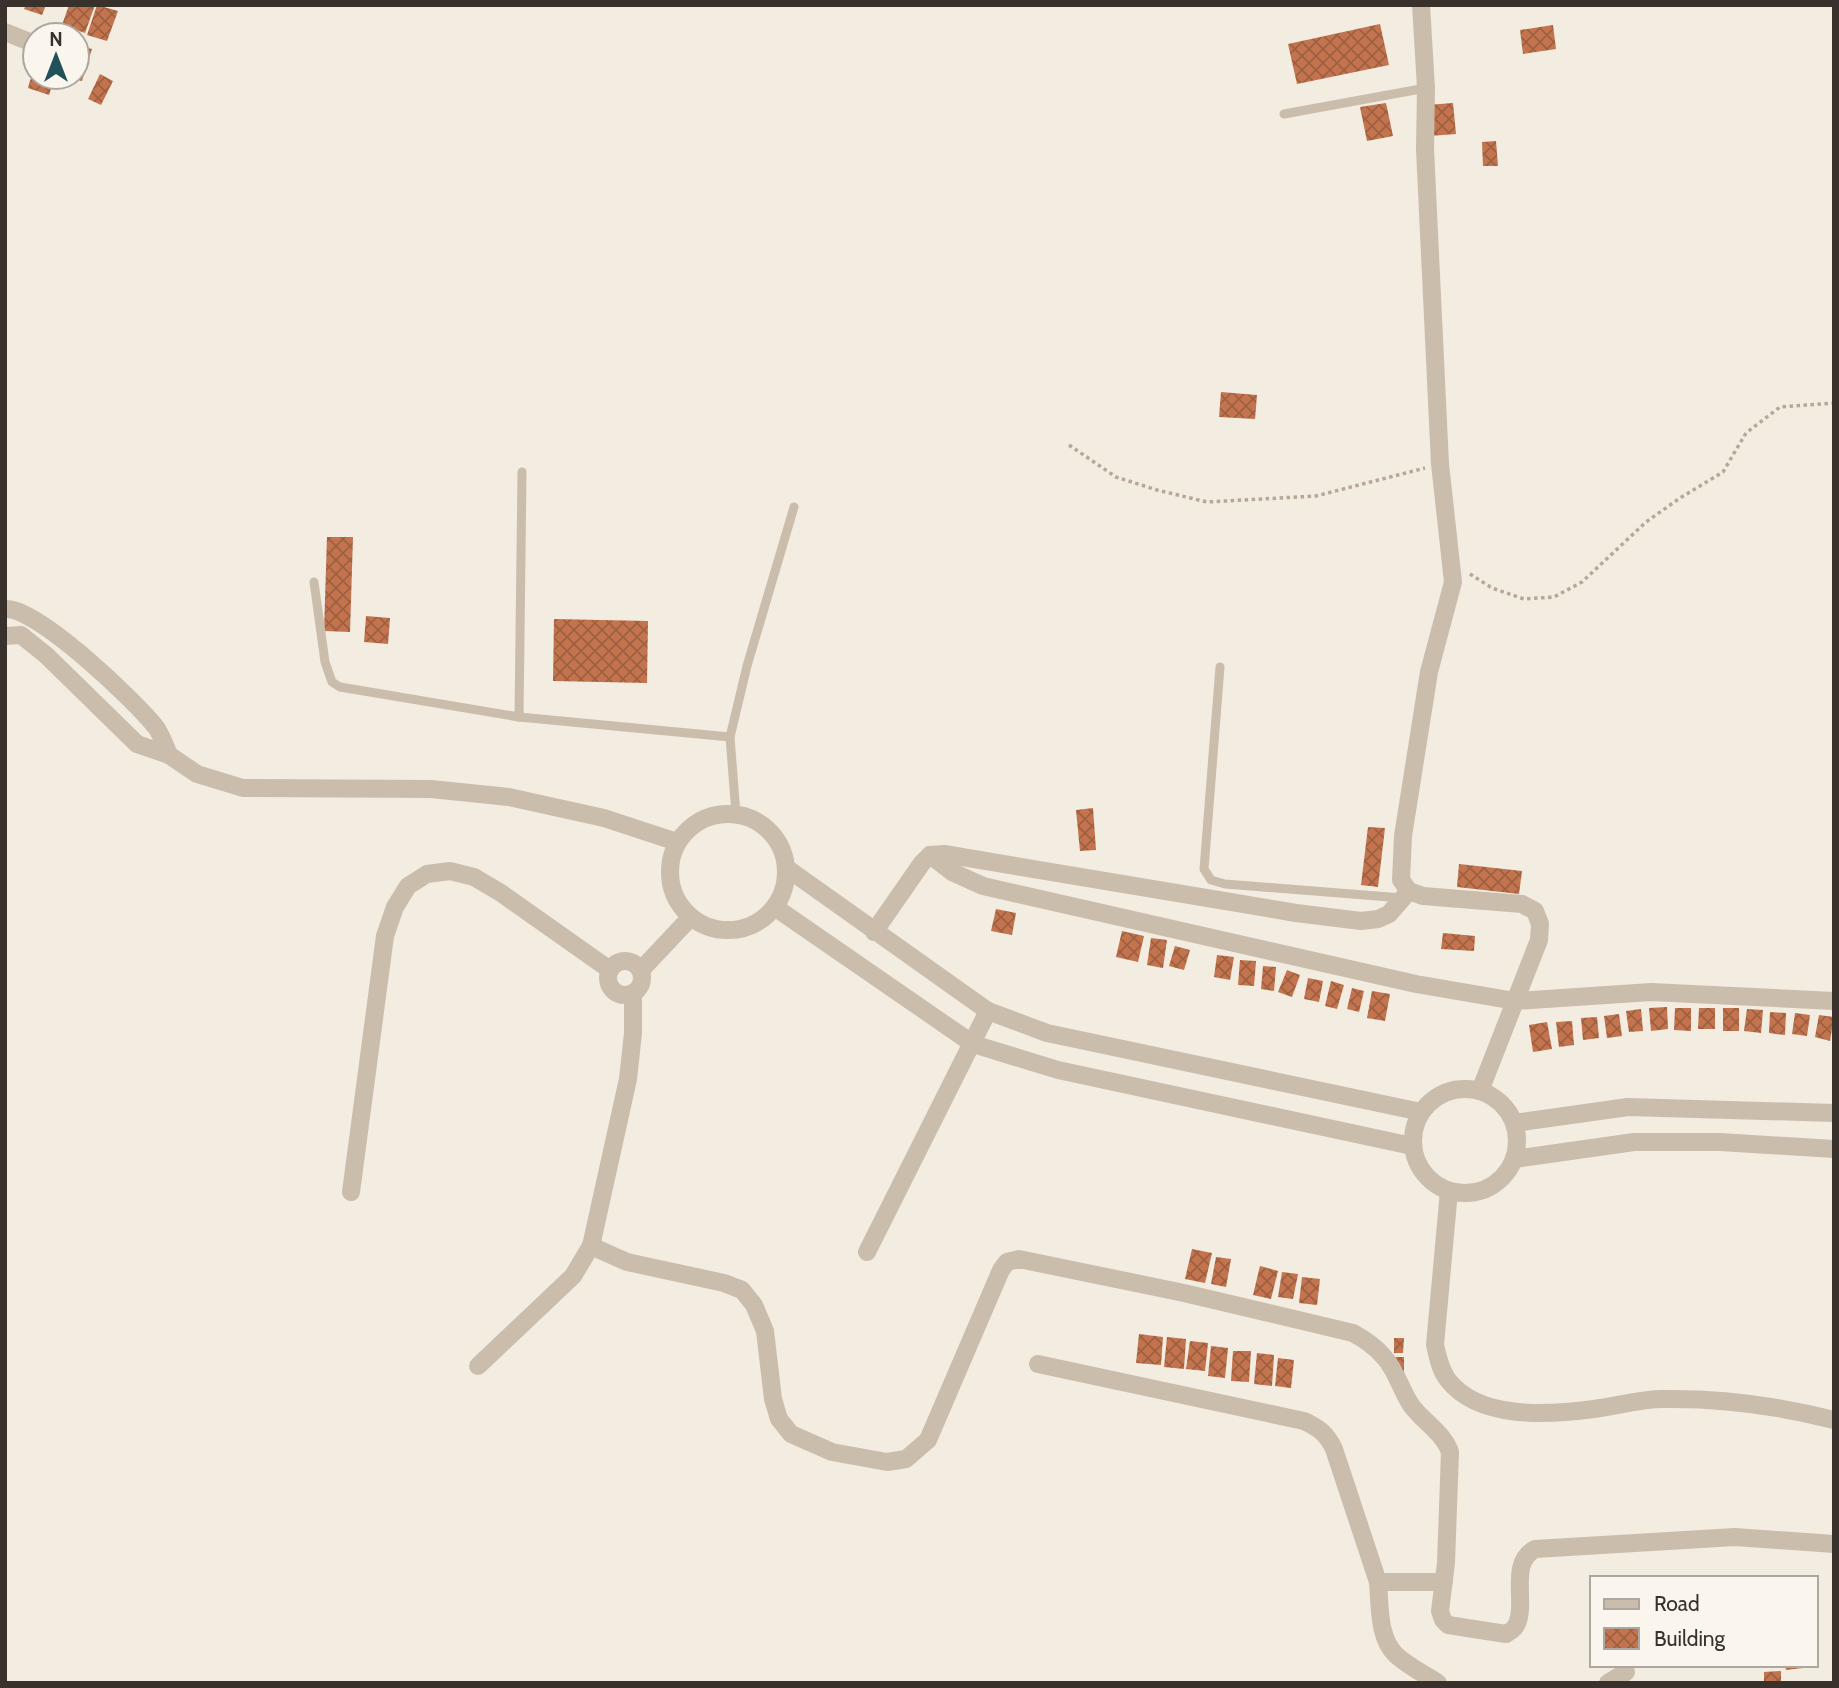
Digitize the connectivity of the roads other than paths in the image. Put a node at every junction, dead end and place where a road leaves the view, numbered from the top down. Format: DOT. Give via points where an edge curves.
graph roads {
  1 [pos="1421,5"];
  2 [pos="1426,88"];
  3 [pos="1284,114"];
  4 [pos="522,471"];
  5 [pos="794,507"];
  6 [pos="314,583"];
  7 [pos="5,609"];
  8 [pos="34,619"];
  9 [pos="13,635"];
  10 [pos="1220,667"];
  11 [pos="519,717"];
  12 [pos="730,737"];
  13 [pos="169,755"];
  14 [pos="736,814"];
  15 [pos="677,842"];
  16 [pos="930,855"];
  17 [pos="788,869"];
  18 [pos="1406,895"];
  19 [pos="776,908"];
  20 [pos="690,918"];
  21 [pos="874,932"];
  22 [pos="610,970"];
  23 [pos="641,970"];
  24 [pos="633,993"];
  25 [pos="1514,1001"];
  26 [pos="1834,1001"];
  27 [pos="988,1012"];
  28 [pos="972,1044"];
  29 [pos="1480,1091"];
  30 [pos="1421,1112"];
  31 [pos="1834,1113"];
  32 [pos="1514,1123"];
  33 [pos="1412,1146"];
  34 [pos="1834,1149"];
  35 [pos="1514,1159"];
  36 [pos="1449,1191"];
  37 [pos="351,1192"];
  38 [pos="590,1246"];
  39 [pos="867,1252"];
  40 [pos="1038,1364"];
  41 [pos="478,1366"];
  42 [pos="1834,1420"];
  43 [pos="1834,1544"];
  44 [pos="1378,1582"];
  45 [pos="1444,1582"];
  46 [pos="1626,1672"];
  47 [pos="1438,1683"];
  48 [pos="1608,1683"];
  1 -- 2 [label="street"];
  2 -- 3 [label="lane"];
  2 -- 18 [label="street" via="1424,149 1440,464 1452,587 1429,672 1403,836 1401,880"];
  4 -- 11 [label="lane"];
  5 -- 12 [label="lane"];
  6 -- 11 [label="lane" via="332,682"];
  7 -- 8 [label="street"];
  8 -- 9 [label="street"];
  8 -- 13 [label="street" via="92,663 157,727"];
  9 -- 13 [label="street" via="46,655 137,744"];
  10 -- 18 [label="lane" via="1204,869 1211,880"];
  11 -- 12 [label="lane"];
  12 -- 14 [label="lane"];
  13 -- 15 [label="street" via="197,774 243,788 431,789 509,797 604,818"];
  14 -- 15 [label="street" via="713,815 692,825"];
  14 -- 17 [label="street" via="762,823 780,843"];
  15 -- 20 [label="street" via="669,869 674,896"];
  16 -- 18 [label="street" via="1361,921 1389,914"];
  16 -- 21 [label="street"];
  16 -- 25 [label="street" via="984,886 1416,984"];
  17 -- 19 [label="street"];
  17 -- 21 [label="street"];
  18 -- 25 [label="street" via="1522,905 1535,911 1539,940"];
  19 -- 20 [label="street" via="751,927 719,931"];
  19 -- 28 [label="street"];
  20 -- 23 [label="street"];
  21 -- 27 [label="street"];
  22 -- 23 [label="street" via="625,961"];
  22 -- 24 [label="street" via="610,987 617,993"];
  22 -- 37 [label="street" via="474,877 450,871 427,874 408,887 395,906 385,936"];
  23 -- 24 [label="street" via="643,979"];
  24 -- 38 [label="street" via="628,1079"];
  25 -- 26 [label="street" via="1651,992"];
  25 -- 29 [label="street"];
  27 -- 28 [label="street"];
  27 -- 30 [label="street" via="1047,1034"];
  28 -- 33 [label="street" via="1058,1069"];
  28 -- 39 [label="street"];
  29 -- 30 [label="street" via="1458,1089 1437,1097"];
  29 -- 32 [label="street" via="1501,1103"];
  30 -- 33 [label="street"];
  31 -- 32 [label="street" via="1628,1107"];
  32 -- 35 [label="street"];
  33 -- 36 [label="street" via="1431,1181"];
  34 -- 35 [label="street" via="1634,1142"];
  35 -- 36 [label="street" via="1504,1176 1488,1188 1469,1193"];
  36 -- 42 [label="street" via="1435,1345 1447,1380 1465,1396 1490,1407 1537,1414 1660,1399 1704,1399 1793,1409"];
  38 -- 41 [label="street" via="573,1276"];
  38 -- 45 [label="street" via="627,1262 742,1290 765,1331 773,1399 779,1419 791,1434 832,1452 887,1462 906,1459 928,1440 1007,1262 1019,1259 1353,1333 1387,1359 1411,1406 1447,1441"];
  40 -- 44 [label="street" via="1319,1427 1334,1449"];
  43 -- 45 [label="street" via="1735,1537 1535,1549 1524,1559 1518,1615 1515,1627 1506,1634 1448,1625 1440,1611"];
  44 -- 45 [label="street"];
  44 -- 47 [label="street" via="1388,1645 1396,1656"];
  46 -- 48 [label="street"];
}
